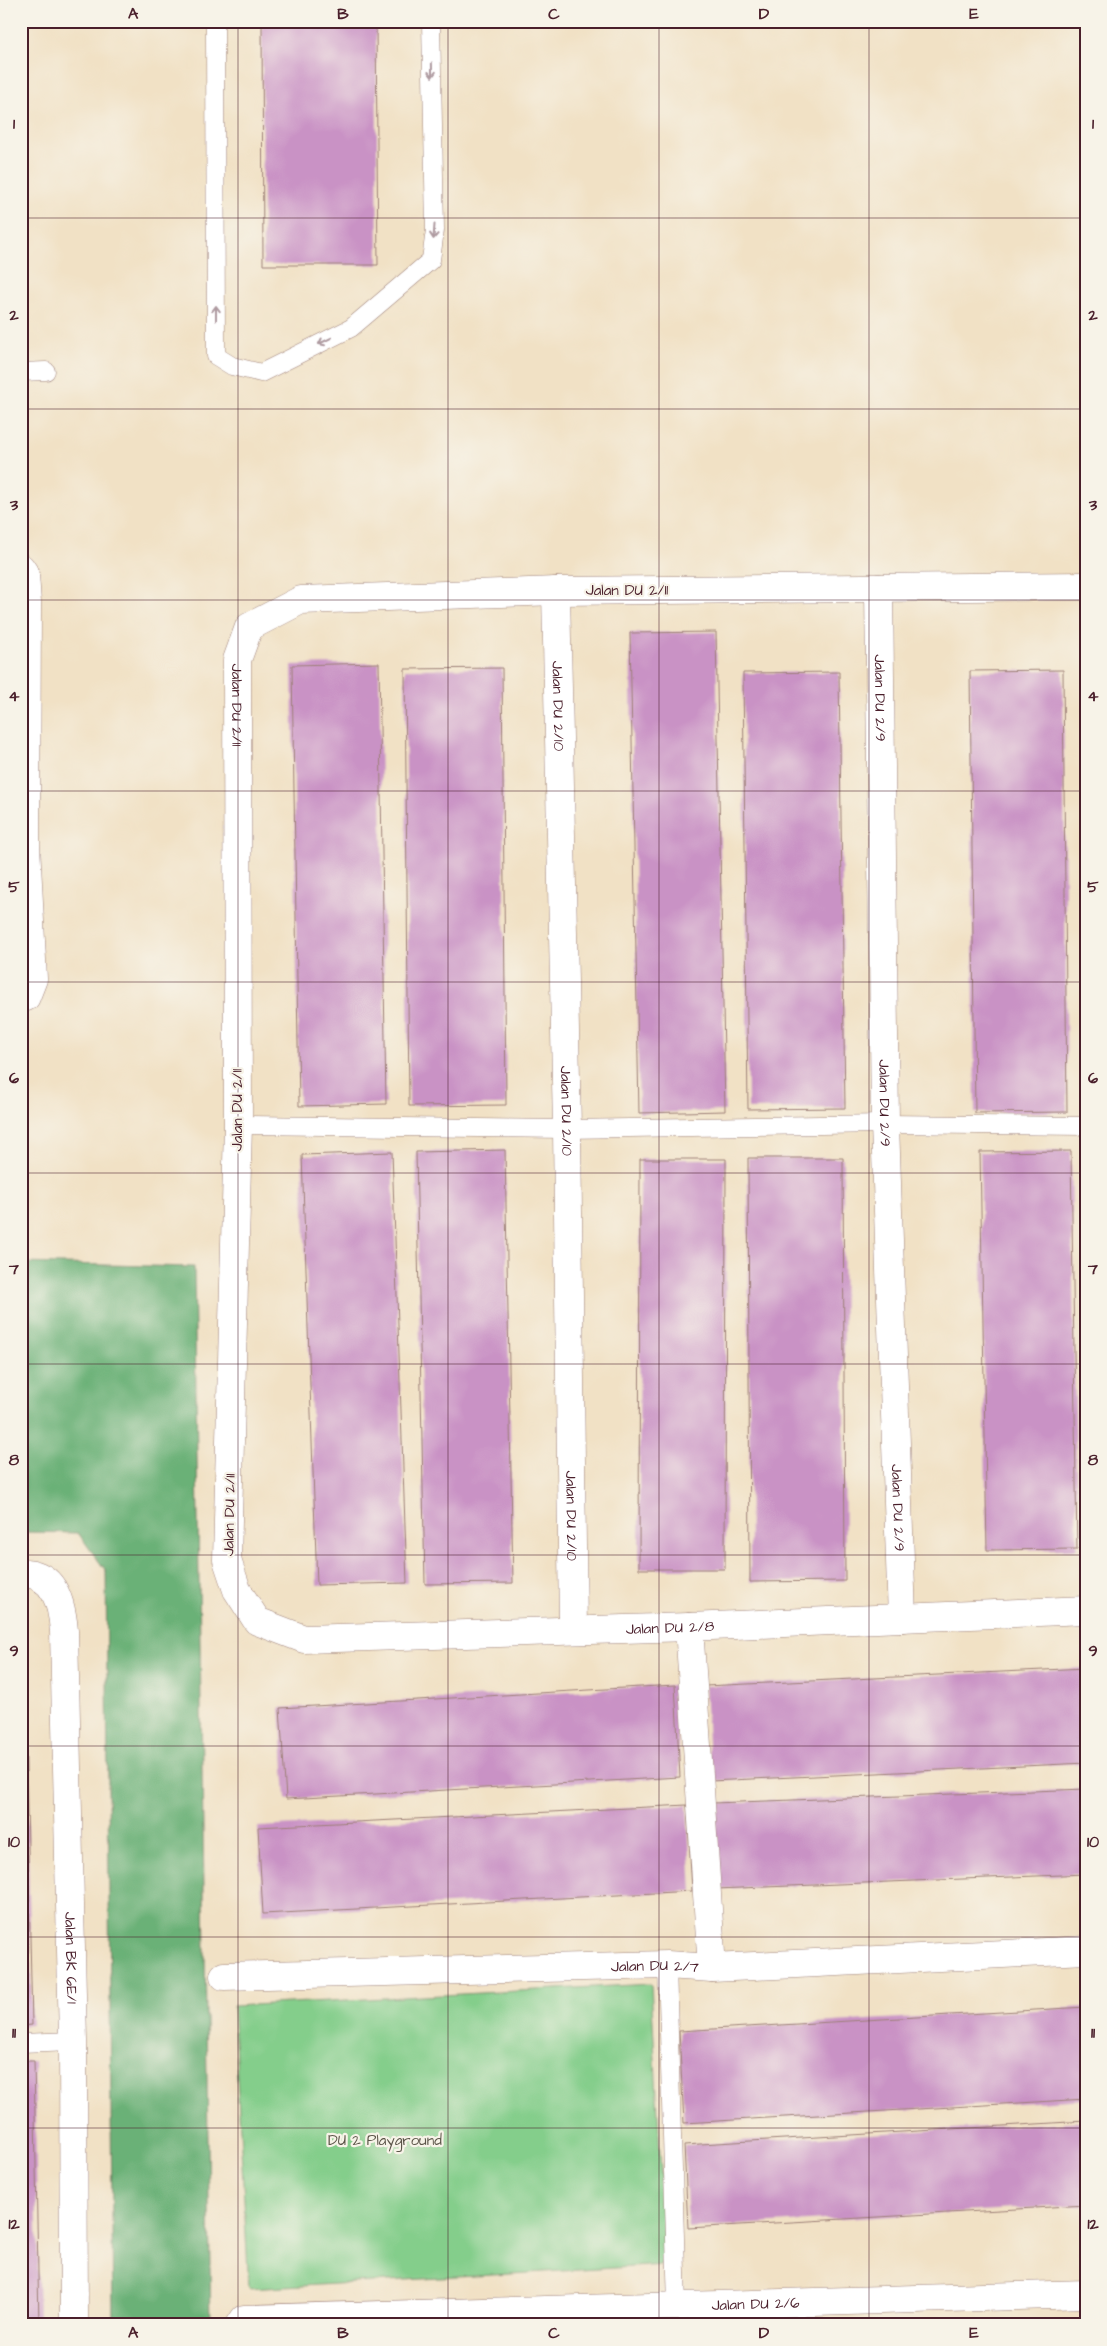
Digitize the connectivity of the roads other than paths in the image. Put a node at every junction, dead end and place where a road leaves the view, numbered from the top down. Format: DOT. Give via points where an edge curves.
graph roads {
  1 [pos="215,21"];
  2 [pos="432,21"];
  3 [pos="46,371"];
  4 [pos="21,372"];
  5 [pos="21,568"];
  6 [pos="1086,586"];
  7 [pos="879,588"];
  8 [pos="556,590"];
  9 [pos="24,603"];
  10 [pos="21,999"];
  11 [pos="885,1124"];
  12 [pos="238,1125"];
  13 [pos="1086,1126"];
  14 [pos="567,1129"];
  15 [pos="21,1573"];
  16 [pos="1086,1610"];
  17 [pos="902,1618"];
  18 [pos="258,1621"];
  19 [pos="689,1627"];
  20 [pos="573,1630"];
  21 [pos="1086,1950"];
  22 [pos="667,1965"];
  23 [pos="712,1968"];
  24 [pos="224,1976"];
  25 [pos="73,2041"];
  26 [pos="21,2043"];
  27 [pos="1086,2294"];
  28 [pos="677,2306"];
  29 [pos="728,2315"];
  30 [pos="242,2322"];
  31 [pos="74,2325"];
  2 -- 1 [label="lane, one-way" via="435,230 431,260 351,328 261,373 232,366 216,356"];
  3 -- 4 [label="lane"];
  5 -- 9 [label="street" via="25,574"];
  6 -- 7 [label="street, Jalan DU 2/11"];
  7 -- 8 [label="street, Jalan DU 2/11"];
  7 -- 11 [label="street, Jalan DU 2/9"];
  8 -- 12 [label="street, Jalan DU 2/11" via="301,600 249,627 237,660"];
  8 -- 14 [label="street, Jalan DU 2/10"];
  9 -- 10 [label="street" via="26,845 33,979 26,997"];
  11 -- 13 [label="lane"];
  11 -- 14 [label="lane"];
  11 -- 17 [label="street, Jalan DU 2/9"];
  12 -- 14 [label="lane"];
  12 -- 18 [label="street, Jalan DU 2/11" via="227,1560 236,1590"];
  14 -- 20 [label="street, Jalan DU 2/10"];
  15 -- 25 [label="street, Jalan BK 6E/1" via="41,1579 55,1590 62,1609"];
  16 -- 17 [label="street, Jalan DU 2/8"];
  17 -- 19 [label="street, Jalan DU 2/8"];
  18 -- 20 [label="street, Jalan DU 2/8" via="304,1639"];
  19 -- 20 [label="street, Jalan DU 2/8"];
  19 -- 23 [label="street"];
  21 -- 23 [label="street, Jalan DU 2/7"];
  22 -- 23 [label="street, Jalan DU 2/7"];
  22 -- 24 [label="street, Jalan DU 2/7"];
  22 -- 28 [label="lane"];
  25 -- 26 [label="lane"];
  25 -- 31 [label="street, Jalan BK 6E/1"];
  27 -- 29 [label="street, Jalan DU 2/6"];
  28 -- 29 [label="street, Jalan DU 2/6"];
  28 -- 30 [label="street, Jalan DU 2/6"];
}
